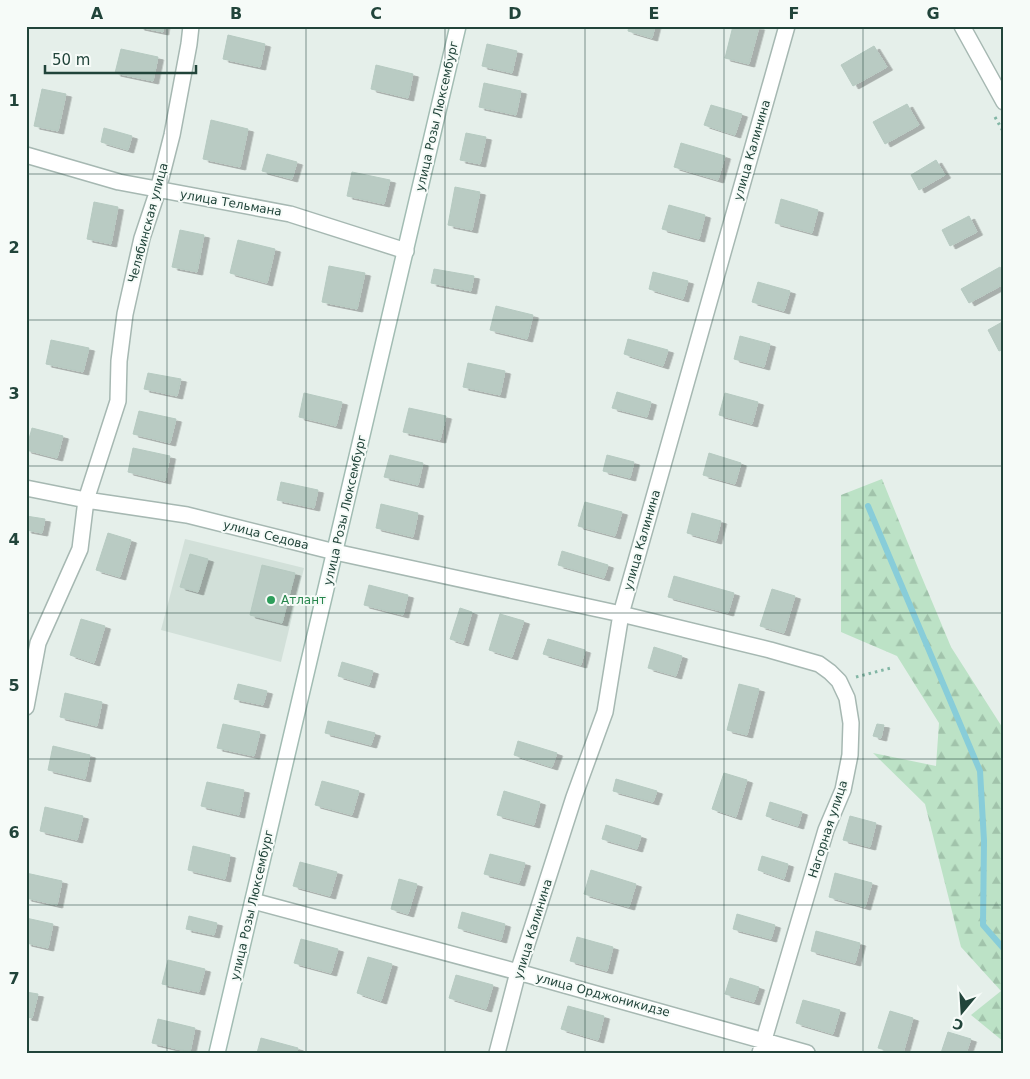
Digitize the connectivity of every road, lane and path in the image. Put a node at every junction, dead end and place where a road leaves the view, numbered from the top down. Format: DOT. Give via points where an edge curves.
graph roads {
  1 [pos="191,26"];
  2 [pos="458,26"];
  3 [pos="787,26"];
  4 [pos="962,26"];
  5 [pos="1004,102"];
  6 [pos="26,155"];
  7 [pos="158,190"];
  8 [pos="406,251"];
  9 [pos="26,488"];
  10 [pos="86,500"];
  11 [pos="335,552"];
  12 [pos="621,614"];
  13 [pos="891,668"];
  14 [pos="839,681"];
  15 [pos="26,707"];
  16 [pos="253,901"];
  17 [pos="518,972"];
  18 [pos="762,1046"];
  19 [pos="217,1053"];
  20 [pos="497,1053"];
  21 [pos="807,1053"];
  1 -- 7 [label="street, Челябинская улица" via="172,135"];
  2 -- 8 [label="street, улица Розы Люксембург"];
  3 -- 12 [label="street, улица Калинина"];
  4 -- 5 [label="street"];
  6 -- 7 [label="street, улица Тельмана"];
  7 -- 8 [label="street, улица Тельмана" via="290,214"];
  7 -- 10 [label="street, Челябинская улица" via="142,238 125,314 118,401"];
  8 -- 11 [label="street, улица Розы Люксембург"];
  9 -- 10 [label="street, улица Седова"];
  10 -- 11 [label="street, улица Седова" via="187,515"];
  10 -- 15 [label="street, Челябинская улица" via="80,549 38,643"];
  11 -- 12 [label="street, улица Седова"];
  11 -- 16 [label="street, улица Розы Люксембург"];
  12 -- 14 [label="street, Нагорная улица" via="819,664"];
  12 -- 17 [label="street, улица Калинина" via="605,712"];
  13 -- 14 [label="path"];
  14 -- 18 [label="street, Нагорная улица" via="847,698 851,723 845,781 826,830"];
  16 -- 17 [label="street, улица Орджоникидзе"];
  16 -- 19 [label="street, улица Розы Люксембург"];
  17 -- 18 [label="street, улица Орджоникидзе"];
  17 -- 20 [label="street, улица Калинина"];
  18 -- 21 [label="street, улица Орджоникидзе"];
}
